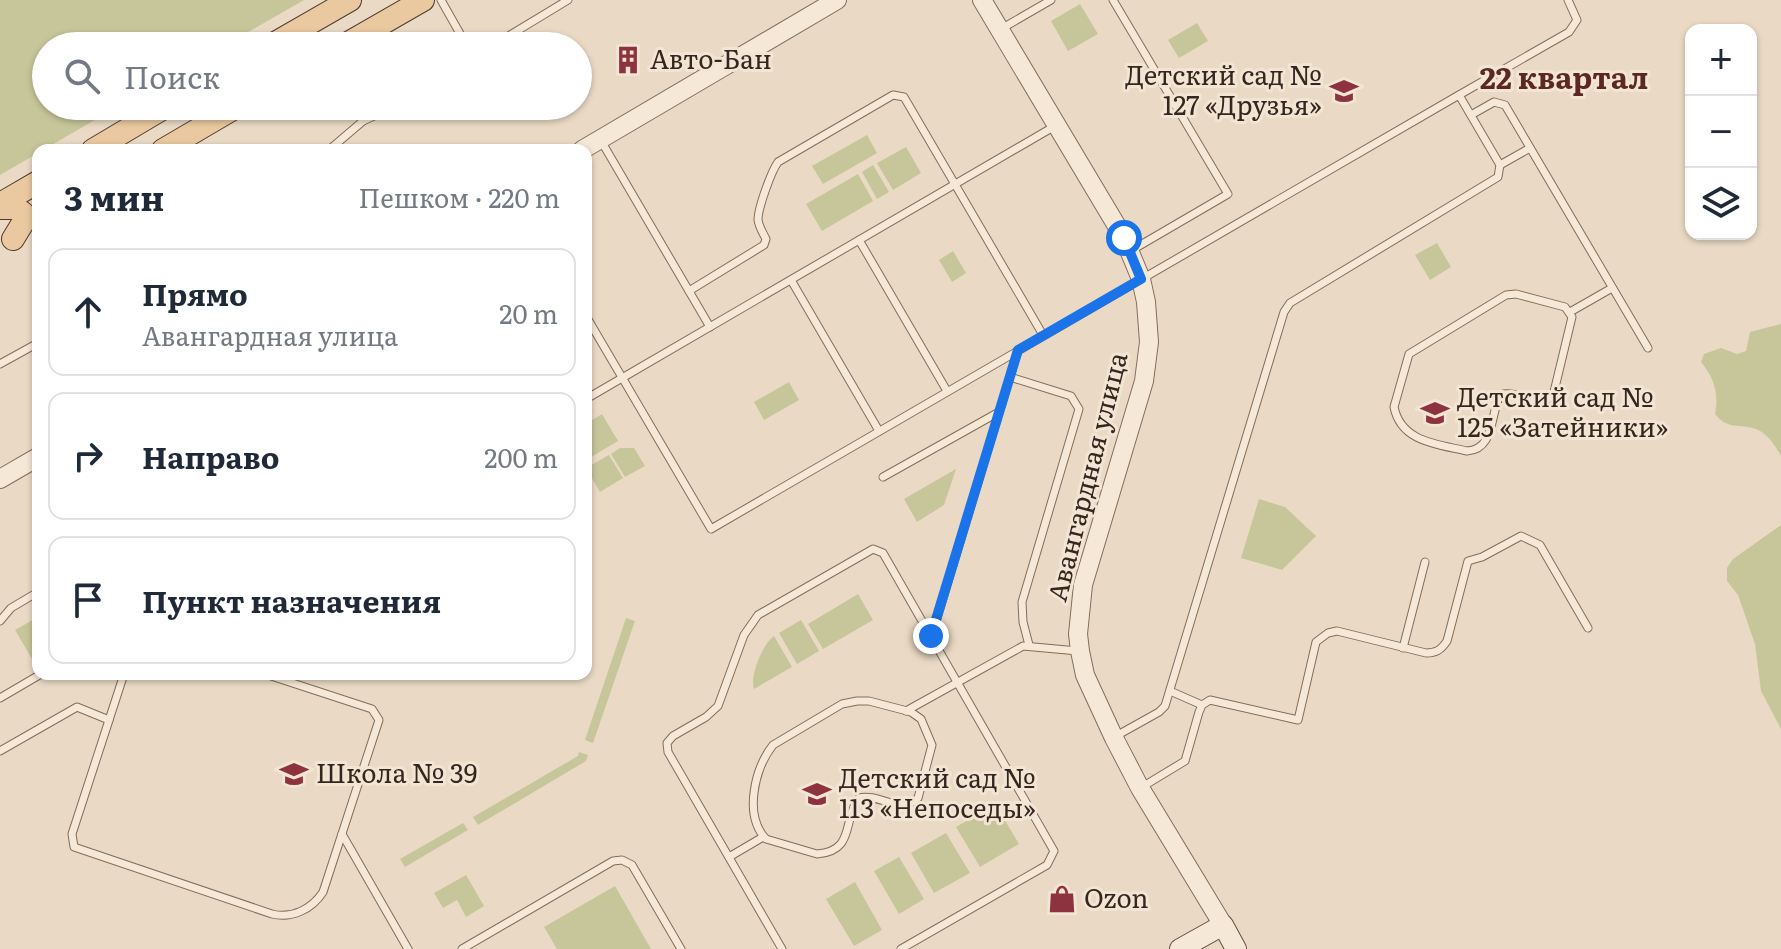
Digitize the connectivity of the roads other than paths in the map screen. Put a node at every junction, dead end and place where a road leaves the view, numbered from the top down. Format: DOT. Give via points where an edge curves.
graph roads {
  1 [pos="350,0"];
  2 [pos="423,0"];
  3 [pos="441,0"];
  4 [pos="568,0"];
  5 [pos="837,0"];
  6 [pos="982,0"];
  7 [pos="1051,0"];
  8 [pos="1113,0"];
  9 [pos="1568,0"];
  10 [pos="999,30"];
  11 [pos="294,32"];
  12 [pos="367,32"];
  13 [pos="459,32"];
  14 [pos="515,32"];
  15 [pos="1459,95"];
  16 [pos="1471,115"];
  17 [pos="143,120"];
  18 [pos="214,120"];
  19 [pos="363,121"];
  20 [pos="1056,125"];
  21 [pos="600,139"];
  22 [pos="103,144"];
  23 [pos="173,144"];
  24 [pos="336,144"];
  25 [pos="592,144"];
  26 [pos="1530,148"];
  27 [pos="1500,165"];
  28 [pos="955,184"];
  29 [pos="32,186"];
  30 [pos="0,206"];
  31 [pos="32,228"];
  32 [pos="859,240"];
  33 [pos="6,243"];
  34 [pos="1130,251"];
  35 [pos="1141,279"];
  36 [pos="791,280"];
  37 [pos="1612,288"];
  38 [pos="689,291"];
  39 [pos="1570,312"];
  40 [pos="592,326"];
  41 [pos="710,327"];
  42 [pos="1043,335"];
  43 [pos="32,346"];
  44 [pos="1648,348"];
  45 [pos="1018,350"];
  46 [pos="0,364"];
  47 [pos="1010,377"];
  48 [pos="622,378"];
  49 [pos="947,391"];
  50 [pos="592,396"];
  51 [pos="999,412"];
  52 [pos="879,431"];
  53 [pos="32,460"];
  54 [pos="883,477"];
  55 [pos="0,479"];
  56 [pos="1425,562"];
  57 [pos="32,596"];
  58 [pos="0,621"];
  59 [pos="1588,628"];
  60 [pos="931,636"];
  61 [pos="1029,645"];
  62 [pos="1403,648"];
  63 [pos="1080,651"];
  64 [pos="32,679"];
  65 [pos="122,680"];
  66 [pos="283,680"];
  67 [pos="958,682"];
  68 [pos="1170,691"];
  69 [pos="0,698"];
  70 [pos="1202,705"];
  71 [pos="906,711"];
  72 [pos="109,720"];
  73 [pos="1114,738"];
  74 [pos="0,751"];
  75 [pos="1140,788"];
  76 [pos="342,834"];
  77 [pos="763,837"];
  78 [pos="729,857"];
  79 [pos="1223,925"];
  80 [pos="408,949"];
  81 [pos="462,949"];
  82 [pos="681,949"];
  83 [pos="782,949"];
  84 [pos="901,949"];
  85 [pos="1180,949"];
  86 [pos="1236,949"];
  1 -- 11 [label="main road"];
  2 -- 12 [label="main road"];
  3 -- 13 [label="lane"];
  4 -- 14 [label="lane"];
  5 -- 21 [label="street"];
  6 -- 10 [label="street, Авангардная улица"];
  7 -- 10 [label="lane"];
  8 -- 34 [label="lane" via="1228,194"];
  9 -- 15 [label="lane" via="1577,20 1569,32"];
  10 -- 20 [label="street, Авангардная улица"];
  15 -- 16 [label="lane"];
  15 -- 35 [label="lane"];
  16 -- 26 [label="lane" via="1501,103"];
  16 -- 27 [label="lane"];
  17 -- 22 [label="main road"];
  18 -- 23 [label="main road"];
  19 -- 24 [label="lane"];
  20 -- 28 [label="lane"];
  20 -- 34 [label="street, Авангардная улица"];
  21 -- 25 [label="street"];
  21 -- 38 [label="lane"];
  26 -- 27 [label="lane"];
  26 -- 37 [label="lane"];
  27 -- 68 [label="lane" via="1494,180 1296,296 1287,307"];
  28 -- 32 [label="lane"];
  28 -- 38 [label="lane" via="904,97 893,95 778,162 758,216 764,245"];
  28 -- 42 [label="lane"];
  29 -- 30 [label="main road"];
  30 -- 33 [label="main road" via="23,213 24,221"];
  31 -- 33 [label="main road"];
  32 -- 36 [label="lane"];
  32 -- 49 [label="lane"];
  34 -- 35 [label="street, Авангардная улица"];
  35 -- 42 [label="lane"];
  35 -- 63 [label="street, Авангардная улица" via="1149,342 1144,381 1083,585"];
  36 -- 41 [label="lane"];
  36 -- 52 [label="lane"];
  37 -- 39 [label="lane"];
  37 -- 44 [label="lane"];
  38 -- 41 [label="lane"];
  39 -- 39 [label="lane" via="1572,323 1553,396 1546,401 1500,395 1480,448 1467,451 1418,439 1396,415 1409,354 1480,310 1514,294"];
  40 -- 48 [label="lane"];
  41 -- 48 [label="lane"];
  42 -- 45 [label="lane"];
  43 -- 46 [label="lane"];
  45 -- 47 [label="lane"];
  45 -- 49 [label="lane"];
  47 -- 51 [label="lane"];
  47 -- 61 [label="lane" via="1071,396 1079,409 1022,602"];
  48 -- 50 [label="lane"];
  48 -- 52 [label="lane" via="711,529"];
  49 -- 52 [label="lane"];
  51 -- 54 [label="lane"];
  51 -- 60 [label="lane"];
  53 -- 55 [label="street"];
  56 -- 62 [label="lane"];
  57 -- 58 [label="lane"];
  59 -- 62 [label="lane" via="1540,545 1521,536 1468,561 1441,649 1426,653"];
  60 -- 67 [label="lane"];
  60 -- 78 [label="lane" via="876,549 754,619 718,706 673,736 667,746"];
  61 -- 63 [label="lane"];
  61 -- 67 [label="lane"];
  62 -- 70 [label="lane" via="1337,631 1321,637 1298,720 1217,700"];
  63 -- 73 [label="street, Авангардная улица" via="1085,675"];
  64 -- 69 [label="lane"];
  65 -- 72 [label="lane"];
  66 -- 76 [label="lane" via="378,715"];
  67 -- 71 [label="lane"];
  67 -- 84 [label="lane" via="1052,844 1053,856 1047,865"];
  68 -- 70 [label="lane"];
  68 -- 73 [label="lane" via="1159,712"];
  70 -- 75 [label="lane" via="1185,761"];
  71 -- 77 [label="lane" via="869,701 842,704 773,745 753,803"];
  71 -- 77 [label="lane" via="921,719 932,742 915,801 901,805 859,798 845,838 825,853"];
  72 -- 74 [label="lane" via="77,707"];
  72 -- 76 [label="lane" via="72,834 78,850 286,916 320,897"];
  73 -- 75 [label="street, Авангардная улица"];
  75 -- 79 [label="street, Авангардная улица"];
  76 -- 80 [label="lane"];
  77 -- 78 [label="lane"];
  78 -- 83 [label="lane"];
  79 -- 85 [label="main road"];
  79 -- 86 [label="main road"];
  81 -- 82 [label="lane" via="622,860 632,865"];
}
